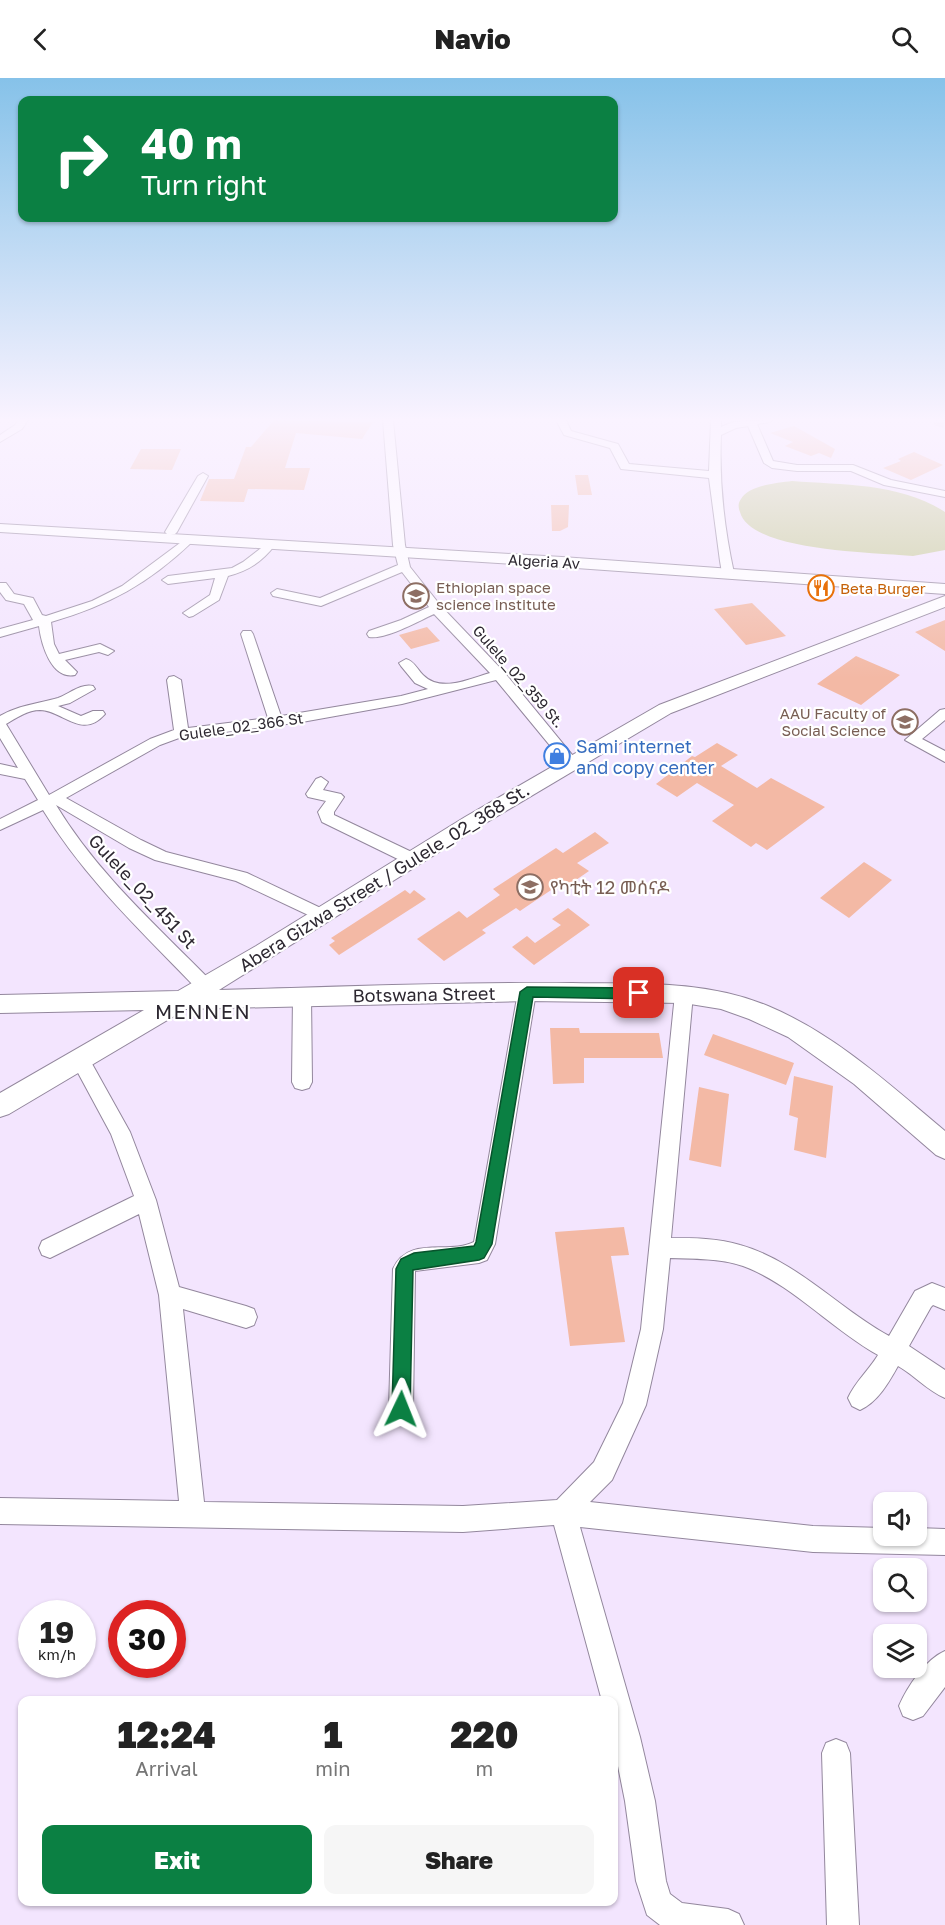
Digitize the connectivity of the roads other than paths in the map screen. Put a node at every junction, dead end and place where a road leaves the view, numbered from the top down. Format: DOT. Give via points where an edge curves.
graph roads {
  1 [pos="186,506"];
  2 [pos="396,506"];
  3 [pos="718,506"];
  4 [pos="0,522"];
  5 [pos="0,528"];
  6 [pos="171,532"];
  7 [pos="188,540"];
  8 [pos="269,545"];
  9 [pos="401,555"];
  10 [pos="727,570"];
  11 [pos="222,576"];
  12 [pos="168,580"];
  13 [pos="945,581"];
  14 [pos="2,586"];
  15 [pos="945,589"];
  16 [pos="277,593"];
  17 [pos="945,601"];
  18 [pos="436,608"];
  19 [pos="189,613"];
  20 [pos="44,619"];
  21 [pos="0,633"];
  22 [pos="247,634"];
  23 [pos="374,634"];
  24 [pos="108,651"];
  25 [pos="54,659"];
  26 [pos="406,663"];
  27 [pos="70,672"];
  28 [pos="499,675"];
  29 [pos="174,680"];
  30 [pos="88,689"];
  31 [pos="441,690"];
  32 [pos="44,705"];
  33 [pos="945,713"];
  34 [pos="98,714"];
  35 [pos="276,721"];
  36 [pos="0,724"];
  37 [pos="181,732"];
  38 [pos="945,758"];
  39 [pos="571,762"];
  40 [pos="0,769"];
  41 [pos="30,775"];
  42 [pos="321,782"];
  43 [pos="51,800"];
  44 [pos="0,825"];
  45 [pos="412,859"];
  46 [pos="321,915"];
  47 [pos="207,987"];
  48 [pos="527,992"];
  49 [pos="684,994"];
  50 [pos="302,996"];
  51 [pos="183,1000"];
  52 [pos="0,1004"];
  53 [pos="79,1058"];
  54 [pos="302,1082"];
  55 [pos="0,1106"];
  56 [pos="945,1147"];
  57 [pos="146,1200"];
  58 [pos="659,1247"];
  59 [pos="50,1248"];
  60 [pos="170,1295"];
  61 [pos="945,1299"];
  62 [pos="246,1317"];
  63 [pos="895,1350"];
  64 [pos="945,1386"];
  65 [pos="860,1398"];
  66 [pos="401,1409"];
  67 [pos="0,1510"];
  68 [pos="563,1512"];
  69 [pos="193,1513"];
  70 [pos="945,1542"];
  71 [pos="945,1665"];
  72 [pos="615,1696"];
  73 [pos="913,1706"];
  74 [pos="618,1708"];
  75 [pos="836,1753"];
  76 [pos="728,1925"];
  77 [pos="843,1925"];
  1 -- 6 [label="street"];
  2 -- 9 [label="street"];
  3 -- 10 [label="street"];
  4 -- 6 [label="main road, Algeria Av"];
  5 -- 7 [label="main road, Algeria Av"];
  6 -- 9 [label="main road, Algeria Av"];
  7 -- 8 [label="main road, Algeria Av"];
  7 -- 20 [label="street" via="128,588"];
  8 -- 9 [label="main road, Algeria Av"];
  8 -- 11 [label="street" via="257,561"];
  9 -- 10 [label="main road, Algeria Av"];
  9 -- 16 [label="street" via="321,602"];
  9 -- 18 [label="street, Gulele_02_359 St."];
  10 -- 13 [label="main road, Algeria Av"];
  10 -- 15 [label="main road, Algeria Av"];
  11 -- 12 [label="street"];
  11 -- 19 [label="street" via="215,597"];
  14 -- 20 [label="street" via="10,597 29,601 37,617"];
  17 -- 39 [label="main road, Abera Gizwa Street / Gulele_02_368 St." via="678,702"];
  18 -- 23 [label="street"];
  18 -- 28 [label="street, Gulele_02_359 St."];
  20 -- 21 [label="street"];
  20 -- 25 [label="street"];
  22 -- 35 [label="street"];
  24 -- 25 [label="street" via="100,648"];
  25 -- 27 [label="street"];
  26 -- 31 [label="street" via="420,680"];
  28 -- 31 [label="street, Gulele_02_366 St"];
  28 -- 39 [label="street, Gulele_02_359 St."];
  29 -- 37 [label="street"];
  30 -- 32 [label="street"];
  31 -- 35 [label="street, Gulele_02_366 St"];
  32 -- 34 [label="street" via="83,721"];
  32 -- 36 [label="street" via="25,708"];
  33 -- 38 [label="street" via="912,740"];
  35 -- 37 [label="street, Gulele_02_366 St"];
  36 -- 41 [label="street, Gulele_02_451 St"];
  37 -- 43 [label="street, Gulele_02_366 St" via="155,742"];
  39 -- 45 [label="main road, Abera Gizwa Street / Gulele_02_368 St."];
  40 -- 41 [label="street"];
  41 -- 43 [label="street, Gulele_02_451 St"];
  42 -- 45 [label="street" via="313,794 336,797 326,812 327,818"];
  43 -- 44 [label="street, Gulele_02_366 St"];
  43 -- 46 [label="street" via="161,856 241,877"];
  43 -- 47 [label="street, Gulele_02_451 St" via="67,836 107,886"];
  45 -- 46 [label="main road, Abera Gizwa Street / Gulele_02_368 St."];
  46 -- 47 [label="main road, Abera Gizwa Street / Gulele_02_368 St."];
  47 -- 51 [label="main road, Abera Gizwa Street / Gulele_02_368 St."];
  48 -- 49 [label="main road, Botswana Street"];
  48 -- 50 [label="main road, Botswana Street"];
  48 -- 66 [label="street" via="484,1244 479,1253 414,1260 404,1269"];
  49 -- 56 [label="main road, Botswana Street" via="721,1000 797,1030 863,1077"];
  49 -- 58 [label="street"];
  50 -- 51 [label="main road, Botswana Street"];
  50 -- 54 [label="street"];
  51 -- 52 [label="main road, Botswana Street"];
  51 -- 53 [label="main road, Abera Gizwa Street / Gulele_02_368 St."];
  53 -- 55 [label="main road, Abera Gizwa Street / Gulele_02_368 St."];
  53 -- 57 [label="street" via="120,1132"];
  57 -- 59 [label="street"];
  57 -- 60 [label="street"];
  58 -- 63 [label="street" via="750,1258 865,1335"];
  58 -- 68 [label="street" via="652,1329 634,1405 603,1471"];
  60 -- 62 [label="street"];
  60 -- 69 [label="street"];
  61 -- 63 [label="street" via="932,1294 924,1299"];
  63 -- 64 [label="street"];
  63 -- 65 [label="street"];
  67 -- 69 [label="street"];
  68 -- 69 [label="street" via="463,1519"];
  68 -- 70 [label="street" via="813,1539"];
  68 -- 72 [label="street"];
  71 -- 73 [label="street"];
  74 -- 76 [label="street" via="640,1801 658,1904 676,1918"];
  75 -- 77 [label="street"];
}
